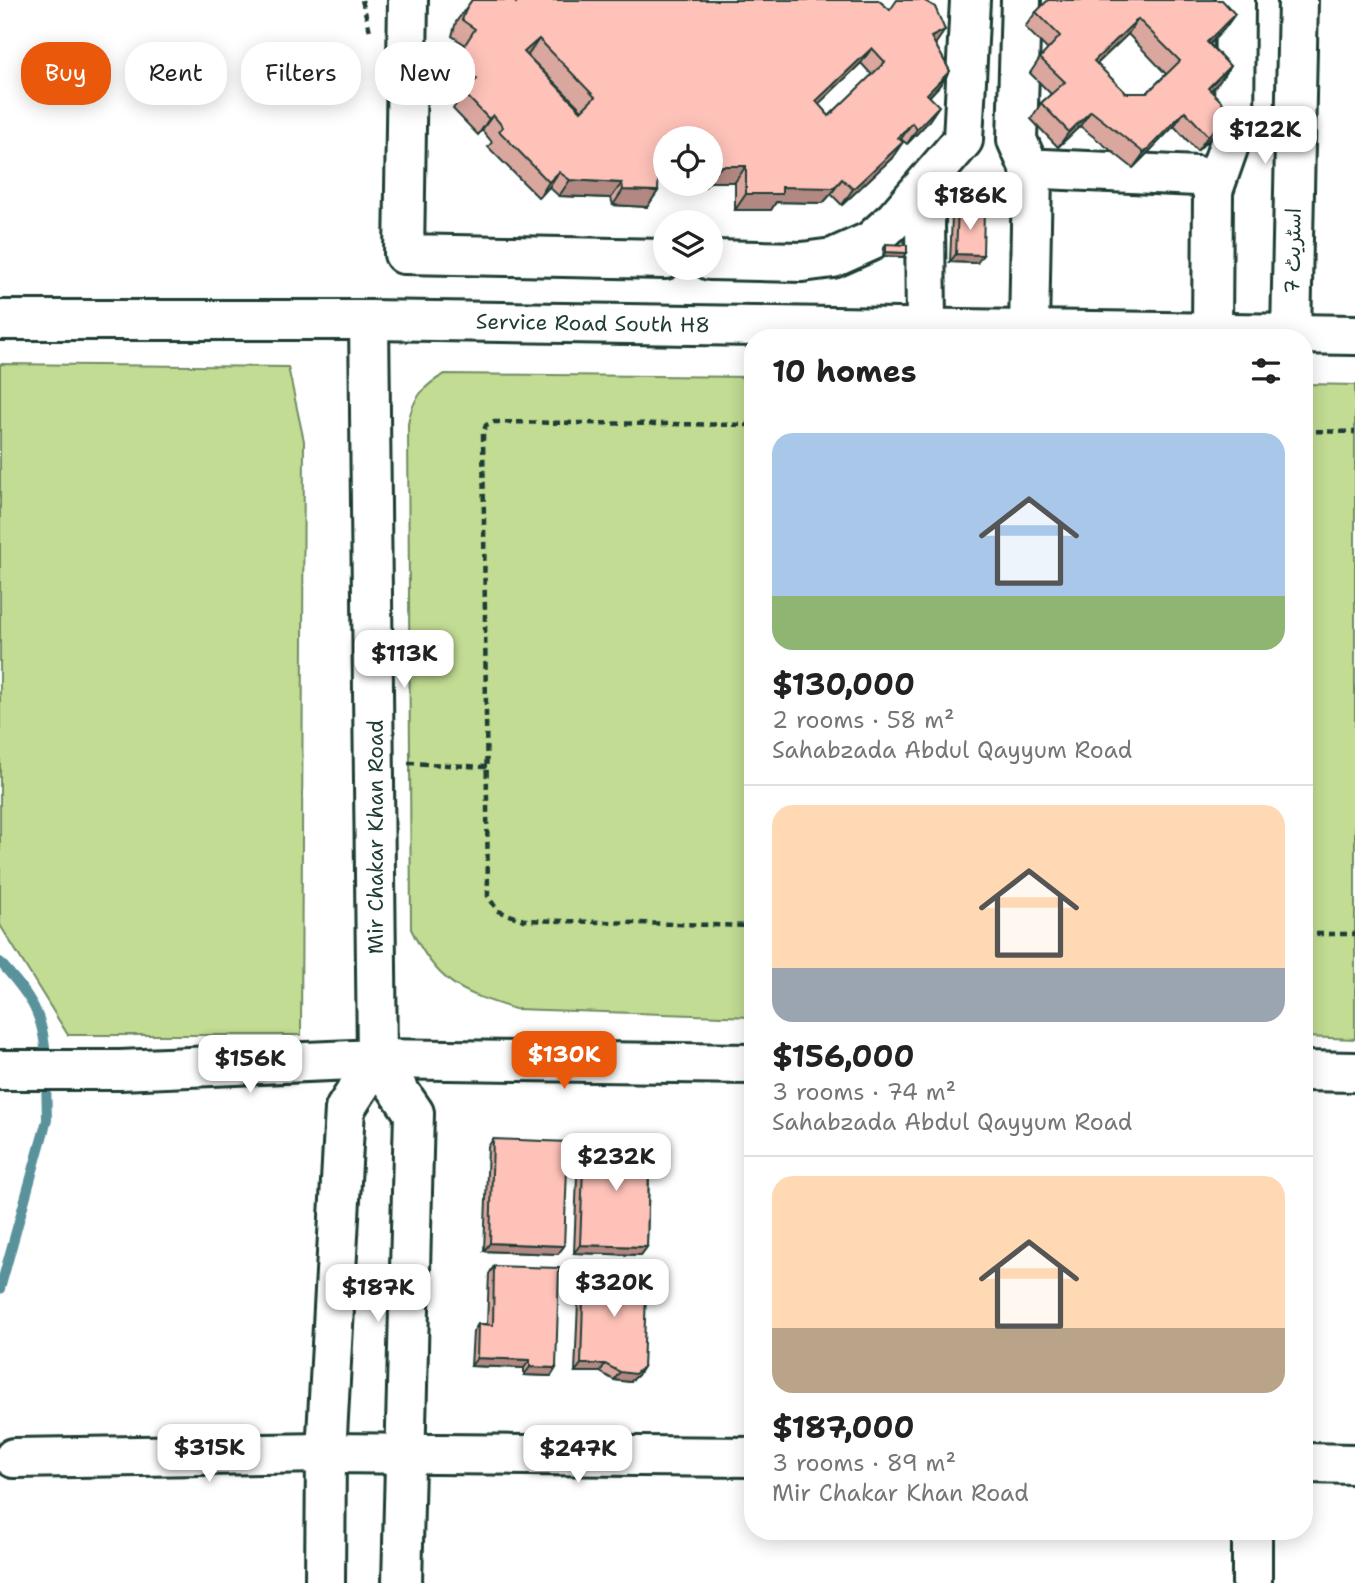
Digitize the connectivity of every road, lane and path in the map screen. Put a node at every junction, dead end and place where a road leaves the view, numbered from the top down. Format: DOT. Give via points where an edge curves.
graph roads {
  1 [pos="408,0"];
  2 [pos="970,0"];
  3 [pos="1021,0"];
  4 [pos="1235,0"];
  5 [pos="1298,0"];
  6 [pos="1031,174"];
  7 [pos="1213,191"];
  8 [pos="914,198"];
  9 [pos="653,259"];
  10 [pos="723,260"];
  11 [pos="0,320"];
  12 [pos="369,320"];
  13 [pos="926,328"];
  14 [pos="978,329"];
  15 [pos="1029,329"];
  16 [pos="1212,329"];
  17 [pos="1292,329"];
  18 [pos="1313,334"];
  19 [pos="1355,335"];
  20 [pos="744,425"];
  21 [pos="1313,431"];
  22 [pos="1355,432"];
  23 [pos="376,762"];
  24 [pos="487,768"];
  25 [pos="744,926"];
  26 [pos="1313,934"];
  27 [pos="1355,934"];
  28 [pos="377,1059"];
  29 [pos="744,1064"];
  30 [pos="0,1070"];
  31 [pos="1313,1071"];
  32 [pos="1355,1072"];
  33 [pos="326,1453"];
  34 [pos="404,1454"];
  35 [pos="744,1457"];
  36 [pos="14,1458"];
  37 [pos="1313,1463"];
  38 [pos="1355,1464"];
  39 [pos="1252,1540"];
  40 [pos="325,1583"];
  41 [pos="402,1583"];
  42 [pos="1252,1583"];
  1 -- 9 [label="street" via="404,254"];
  2 -- 8 [label="street" via="963,139"];
  3 -- 6 [label="street" via="1017,140"];
  4 -- 7 [label="street" via="1234,131"];
  5 -- 17 [label="street, اسٹریٹ 7"];
  6 -- 7 [label="street" via="1044,169 1197,176 1209,182"];
  6 -- 15 [label="street"];
  7 -- 16 [label="street"];
  8 -- 10 [label="street" via="871,241 833,258"];
  8 -- 13 [label="street" via="920,203 927,229"];
  11 -- 12 [label="street, Service Road South H8"];
  12 -- 13 [label="street, Service Road South H8"];
  12 -- 23 [label="street, Mir Chakar Khan Road"];
  13 -- 14 [label="street, Service Road South H8"];
  18 -- 19 [label="street, Service Road South H8"];
  20 -- 24 [label="path" via="486,425"];
  21 -- 22 [label="path"];
  23 -- 24 [label="path"];
  23 -- 28 [label="street, Mir Chakar Khan Road"];
  24 -- 25 [label="path" via="488,897 509,918 549,923"];
  26 -- 27 [label="path"];
  28 -- 29 [label="street"];
  28 -- 30 [label="street"];
  28 -- 33 [label="street" via="345,1109"];
  28 -- 34 [label="street" via="414,1113"];
  31 -- 32 [label="street"];
  33 -- 34 [label="street"];
  33 -- 36 [label="street"];
  33 -- 40 [label="street"];
  34 -- 35 [label="street"];
  34 -- 41 [label="street"];
  37 -- 38 [label="street"];
  39 -- 42 [label="street"];
}
